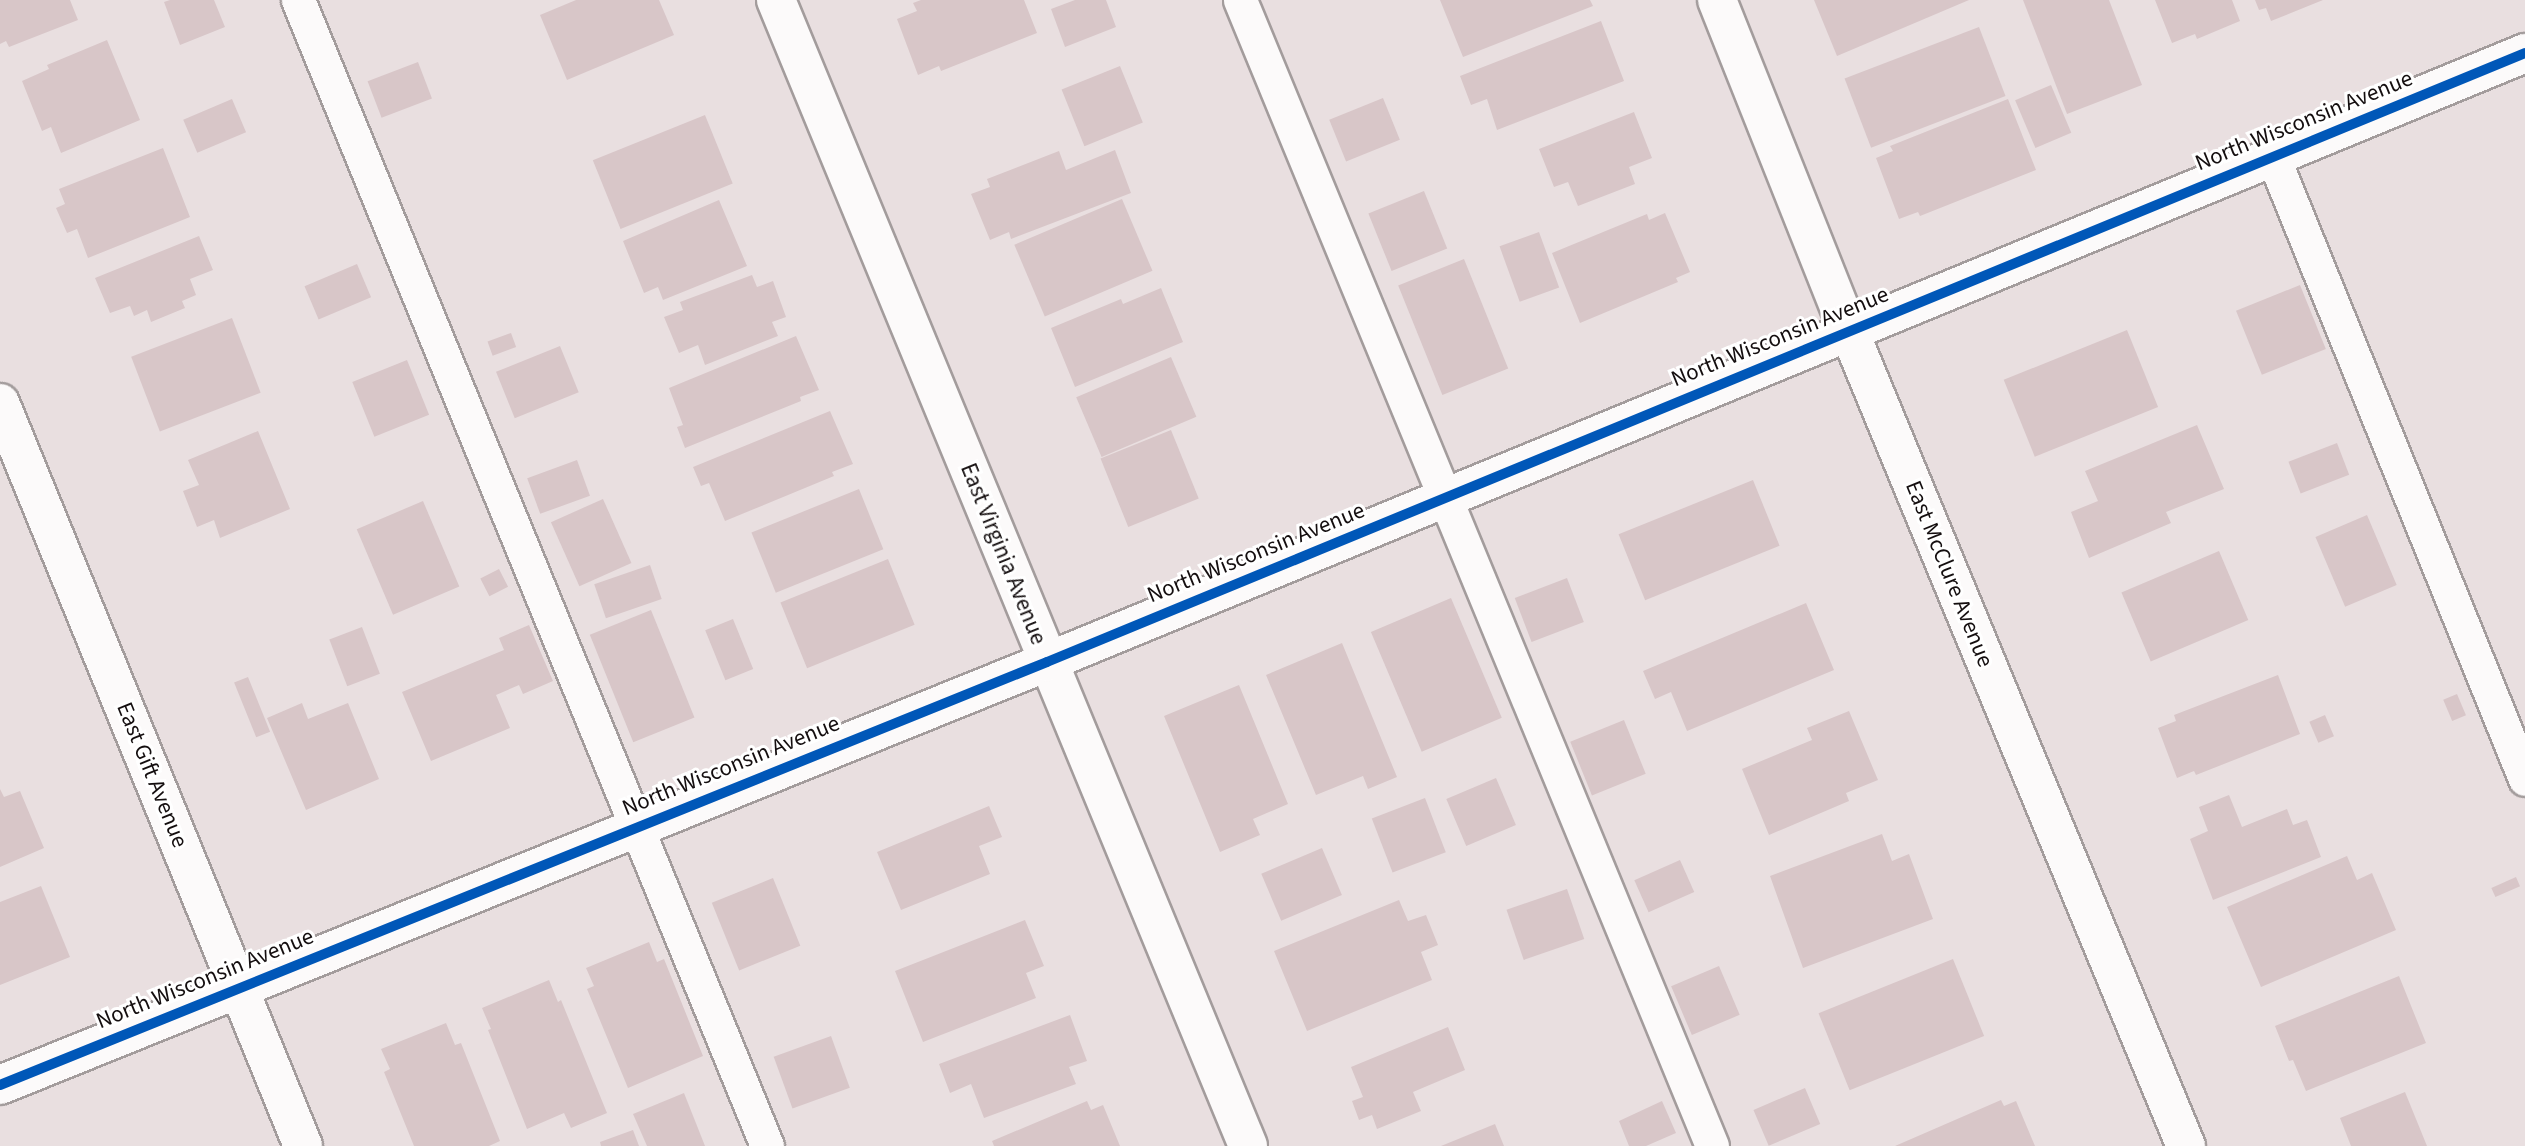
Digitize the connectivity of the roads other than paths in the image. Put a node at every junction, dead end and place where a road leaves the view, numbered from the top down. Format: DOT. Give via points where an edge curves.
graph roads {
  1 [pos="298,0"];
  2 [pos="776,0"];
  3 [pos="1240,0"];
  4 [pos="1717,0"];
  5 [pos="2525,53"];
  6 [pos="2273,157"];
  7 [pos="1849,331"];
  8 [pos="0,403"];
  9 [pos="1445,499"];
  10 [pos="1047,662"];
  11 [pos="2525,779"];
  12 [pos="634,827"];
  13 [pos="239,988"];
  14 [pos="0,1085"];
  15 [pos="303,1146"];
  16 [pos="767,1146"];
  17 [pos="1248,1146"];
  18 [pos="1712,1146"];
  19 [pos="2186,1146"];
  1 -- 12 [label="lane"];
  2 -- 10 [label="street, East Virginia Avenue"];
  3 -- 9 [label="lane"];
  4 -- 7 [label="street, East McClure Avenue"];
  5 -- 6 [label="street, North Wisconsin Avenue"];
  6 -- 7 [label="street, North Wisconsin Avenue"];
  6 -- 11 [label="lane"];
  7 -- 9 [label="street, North Wisconsin Avenue"];
  7 -- 19 [label="street, East McClure Avenue"];
  8 -- 13 [label="street, East Gift Avenue"];
  9 -- 10 [label="street, North Wisconsin Avenue"];
  9 -- 18 [label="lane"];
  10 -- 12 [label="street, North Wisconsin Avenue"];
  10 -- 17 [label="street, East Virginia Avenue"];
  12 -- 13 [label="street, North Wisconsin Avenue"];
  12 -- 16 [label="lane"];
  13 -- 14 [label="street, North Wisconsin Avenue"];
  13 -- 15 [label="street, East Gift Avenue"];
}
